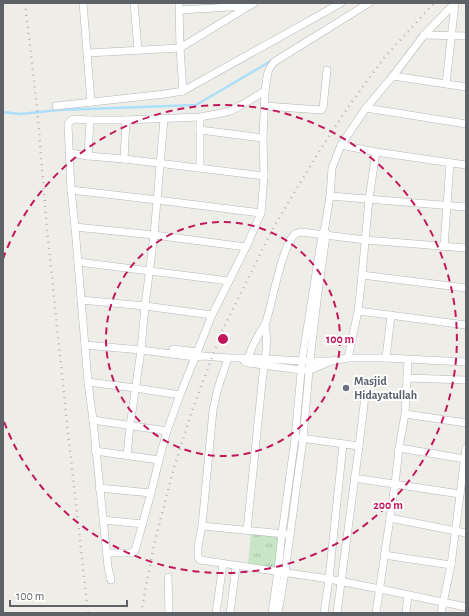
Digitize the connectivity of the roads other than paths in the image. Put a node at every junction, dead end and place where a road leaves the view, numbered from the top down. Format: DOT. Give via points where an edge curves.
graph roads {
  1 [pos="83,3"];
  2 [pos="134,3"];
  3 [pos="341,3"];
  4 [pos="369,3"];
  5 [pos="251,5"];
  6 [pos="180,6"];
  7 [pos="424,35"];
  8 [pos="451,35"];
  9 [pos="466,36"];
  10 [pos="180,48"];
  11 [pos="138,50"];
  12 [pos="88,53"];
  13 [pos="327,70"];
  14 [pos="393,76"];
  15 [pos="446,84"];
  16 [pos="466,87"];
  17 [pos="183,91"];
  18 [pos="265,91"];
  19 [pos="91,102"];
  20 [pos="56,106"];
  21 [pos="265,106"];
  22 [pos="366,108"];
  23 [pos="200,117"];
  24 [pos="164,119"];
  25 [pos="90,120"];
  26 [pos="126,120"];
  27 [pos="466,124"];
  28 [pos="200,130"];
  29 [pos="263,138"];
  30 [pos="340,145"];
  31 [pos="376,152"];
  32 [pos="70,153"];
  33 [pos="88,156"];
  34 [pos="124,159"];
  35 [pos="450,163"];
  36 [pos="160,164"];
  37 [pos="466,165"];
  38 [pos="200,168"];
  39 [pos="264,176"];
  40 [pos="71,190"];
  41 [pos="330,196"];
  42 [pos="369,199"];
  43 [pos="157,200"];
  44 [pos="446,206"];
  45 [pos="466,207"];
  46 [pos="261,213"];
  47 [pos="75,227"];
  48 [pos="154,235"];
  49 [pos="324,235"];
  50 [pos="366,240"];
  51 [pos="246,247"];
  52 [pos="444,247"];
  53 [pos="466,248"];
  54 [pos="78,262"];
  55 [pos="149,271"];
  56 [pos="362,275"];
  57 [pos="229,281"];
  58 [pos="466,288"];
  59 [pos="315,292"];
  60 [pos="81,300"];
  61 [pos="145,306"];
  62 [pos="358,311"];
  63 [pos="212,315"];
  64 [pos="392,315"];
  65 [pos="265,324"];
  66 [pos="466,325"];
  67 [pos="85,343"];
  68 [pos="141,348"];
  69 [pos="198,355"];
  70 [pos="228,358"];
  71 [pos="348,358"];
  72 [pos="386,358"];
  73 [pos="248,360"];
  74 [pos="310,360"];
  75 [pos="408,360"];
  76 [pos="302,361"];
  77 [pos="331,361"];
  78 [pos="264,362"];
  79 [pos="466,362"];
  80 [pos="301,370"];
  81 [pos="310,370"];
  82 [pos="407,378"];
  83 [pos="466,380"];
  84 [pos="88,382"];
  85 [pos="135,388"];
  86 [pos="180,395"];
  87 [pos="365,396"];
  88 [pos="405,414"];
  89 [pos="93,420"];
  90 [pos="466,423"];
  91 [pos="130,426"];
  92 [pos="167,431"];
  93 [pos="295,438"];
  94 [pos="304,439"];
  95 [pos="343,444"];
  96 [pos="359,446"];
  97 [pos="399,448"];
  98 [pos="466,448"];
  99 [pos="95,451"];
  100 [pos="127,455"];
  101 [pos="465,459"];
  102 [pos="159,460"];
  103 [pos="354,478"];
  104 [pos="395,484"];
  105 [pos="99,488"];
  106 [pos="151,494"];
  107 [pos="460,494"];
  108 [pos="390,518"];
  109 [pos="103,520"];
  110 [pos="335,521"];
  111 [pos="143,524"];
  112 [pos="348,524"];
  113 [pos="202,526"];
  114 [pos="247,530"];
  115 [pos="455,530"];
  116 [pos="282,533"];
  117 [pos="466,533"];
  118 [pos="290,534"];
  119 [pos="107,553"];
  120 [pos="384,555"];
  121 [pos="223,564"];
  122 [pos="451,565"];
  123 [pos="236,566"];
  124 [pos="281,572"];
  125 [pos="168,577"];
  126 [pos="329,579"];
  127 [pos="111,580"];
  128 [pos="341,582"];
  129 [pos="380,588"];
  130 [pos="408,595"];
  131 [pos="443,602"];
  132 [pos="466,607"];
  133 [pos="169,613"];
  134 [pos="216,613"];
  135 [pos="230,613"];
  136 [pos="272,613"];
  137 [pos="278,613"];
  138 [pos="324,613"];
  139 [pos="337,613"];
  140 [pos="376,613"];
  141 [pos="406,613"];
  142 [pos="441,613"];
  1 -- 12 [label="street"];
  2 -- 11 [label="street"];
  3 -- 17 [label="street"];
  4 -- 18 [label="street" via="274,62 268,72"];
  5 -- 6 [label="street"];
  5 -- 10 [label="street"];
  6 -- 10 [label="street"];
  7 -- 8 [label="street"];
  7 -- 8 [label="street" via="455,3"];
  7 -- 14 [label="street"];
  8 -- 9 [label="street"];
  8 -- 15 [label="street"];
  10 -- 11 [label="street"];
  10 -- 17 [label="street"];
  11 -- 12 [label="street"];
  12 -- 19 [label="street"];
  13 -- 21 [label="street" via="322,109"];
  14 -- 15 [label="street"];
  14 -- 22 [label="street"];
  15 -- 16 [label="street"];
  17 -- 19 [label="street"];
  18 -- 21 [label="street"];
  18 -- 23 [label="street" via="230,111"];
  19 -- 20 [label="street"];
  21 -- 29 [label="street"];
  22 -- 27 [label="street"];
  22 -- 30 [label="street"];
  23 -- 24 [label="street"];
  23 -- 28 [label="street"];
  24 -- 26 [label="street"];
  24 -- 36 [label="street"];
  25 -- 26 [label="street"];
  25 -- 32 [label="street" via="74,119 68,124"];
  25 -- 33 [label="street"];
  26 -- 34 [label="street"];
  28 -- 29 [label="street"];
  28 -- 38 [label="street"];
  29 -- 39 [label="street"];
  30 -- 31 [label="street"];
  30 -- 41 [label="street" via="332,168"];
  31 -- 35 [label="street"];
  31 -- 42 [label="street"];
  32 -- 33 [label="street"];
  32 -- 40 [label="street"];
  33 -- 34 [label="street"];
  34 -- 36 [label="street"];
  35 -- 37 [label="street"];
  35 -- 44 [label="street"];
  36 -- 38 [label="street"];
  36 -- 43 [label="street"];
  38 -- 39 [label="street"];
  39 -- 46 [label="street"];
  40 -- 43 [label="street"];
  40 -- 47 [label="street"];
  41 -- 42 [label="street"];
  41 -- 49 [label="street"];
  42 -- 44 [label="street"];
  42 -- 50 [label="street"];
  43 -- 46 [label="street"];
  43 -- 48 [label="street"];
  44 -- 45 [label="street"];
  44 -- 52 [label="street"];
  46 -- 51 [label="street"];
  47 -- 48 [label="street"];
  47 -- 54 [label="street"];
  48 -- 51 [label="street"];
  48 -- 55 [label="street"];
  49 -- 50 [label="street"];
  49 -- 59 [label="street"];
  49 -- 65 [label="street" via="299,232 291,240 284,255"];
  50 -- 52 [label="street"];
  50 -- 56 [label="street"];
  51 -- 57 [label="street"];
  52 -- 53 [label="street"];
  54 -- 55 [label="street"];
  54 -- 60 [label="street"];
  55 -- 57 [label="street"];
  55 -- 61 [label="street"];
  56 -- 58 [label="street"];
  56 -- 62 [label="street"];
  57 -- 63 [label="street"];
  59 -- 74 [label="street"];
  59 -- 76 [label="street"];
  60 -- 61 [label="street"];
  60 -- 67 [label="street"];
  61 -- 63 [label="street"];
  61 -- 68 [label="street"];
  62 -- 64 [label="street"];
  62 -- 71 [label="street"];
  63 -- 69 [label="street"];
  64 -- 66 [label="street"];
  64 -- 72 [label="street"];
  65 -- 73 [label="street"];
  65 -- 78 [label="street" via="267,338"];
  67 -- 68 [label="street"];
  67 -- 84 [label="street"];
  68 -- 69 [label="street"];
  68 -- 85 [label="street"];
  69 -- 70 [label="street"];
  69 -- 86 [label="street"];
  70 -- 73 [label="street"];
  70 -- 113 [label="street" via="213,410"];
  71 -- 72 [label="street"];
  71 -- 77 [label="street"];
  72 -- 75 [label="street"];
  73 -- 78 [label="street"];
  74 -- 76 [label="street"];
  74 -- 77 [label="street"];
  74 -- 81 [label="street"];
  75 -- 79 [label="street"];
  75 -- 82 [label="street"];
  76 -- 78 [label="street"];
  76 -- 80 [label="street"];
  77 -- 81 [label="street"];
  78 -- 80 [label="street"];
  78 -- 114 [label="street"];
  80 -- 81 [label="street"];
  80 -- 93 [label="street"];
  81 -- 94 [label="street"];
  82 -- 83 [label="street"];
  82 -- 88 [label="street"];
  84 -- 85 [label="street"];
  84 -- 89 [label="street"];
  85 -- 86 [label="street"];
  85 -- 91 [label="street"];
  86 -- 92 [label="street"];
  87 -- 96 [label="street"];
  88 -- 90 [label="street"];
  88 -- 97 [label="street"];
  89 -- 91 [label="street"];
  89 -- 99 [label="street"];
  91 -- 92 [label="street"];
  91 -- 100 [label="street"];
  92 -- 102 [label="street"];
  93 -- 94 [label="street"];
  93 -- 116 [label="street"];
  94 -- 95 [label="street"];
  94 -- 118 [label="street"];
  95 -- 96 [label="street"];
  95 -- 110 [label="street"];
  96 -- 103 [label="street"];
  97 -- 101 [label="street"];
  97 -- 104 [label="street"];
  98 -- 101 [label="street"];
  99 -- 100 [label="street"];
  99 -- 105 [label="street"];
  100 -- 102 [label="street"];
  101 -- 107 [label="street"];
  102 -- 106 [label="street"];
  103 -- 104 [label="street"];
  103 -- 112 [label="street"];
  104 -- 107 [label="street"];
  104 -- 108 [label="street"];
  105 -- 106 [label="street"];
  105 -- 109 [label="street"];
  106 -- 111 [label="street"];
  107 -- 115 [label="street"];
  108 -- 115 [label="street"];
  108 -- 120 [label="street"];
  109 -- 111 [label="street"];
  109 -- 119 [label="street"];
  110 -- 112 [label="street"];
  110 -- 126 [label="street"];
  111 -- 119 [label="street" via="135,551"];
  112 -- 128 [label="street"];
  113 -- 114 [label="street"];
  113 -- 121 [label="street" via="198,557 200,560"];
  114 -- 116 [label="street"];
  115 -- 117 [label="street"];
  115 -- 122 [label="street"];
  116 -- 118 [label="street"];
  116 -- 124 [label="street"];
  118 -- 124 [label="street"];
  119 -- 127 [label="street"];
  120 -- 122 [label="street"];
  120 -- 129 [label="street"];
  121 -- 123 [label="street"];
  121 -- 134 [label="street"];
  122 -- 131 [label="street"];
  123 -- 124 [label="street"];
  123 -- 135 [label="street"];
  124 -- 126 [label="street"];
  124 -- 136 [label="street"];
  124 -- 137 [label="street"];
  125 -- 133 [label="street"];
  126 -- 128 [label="street"];
  126 -- 138 [label="street"];
  128 -- 129 [label="street"];
  128 -- 139 [label="street"];
  129 -- 130 [label="street"];
  129 -- 140 [label="street"];
  130 -- 131 [label="street"];
  130 -- 141 [label="street"];
  131 -- 132 [label="street"];
  131 -- 142 [label="street"];
}
